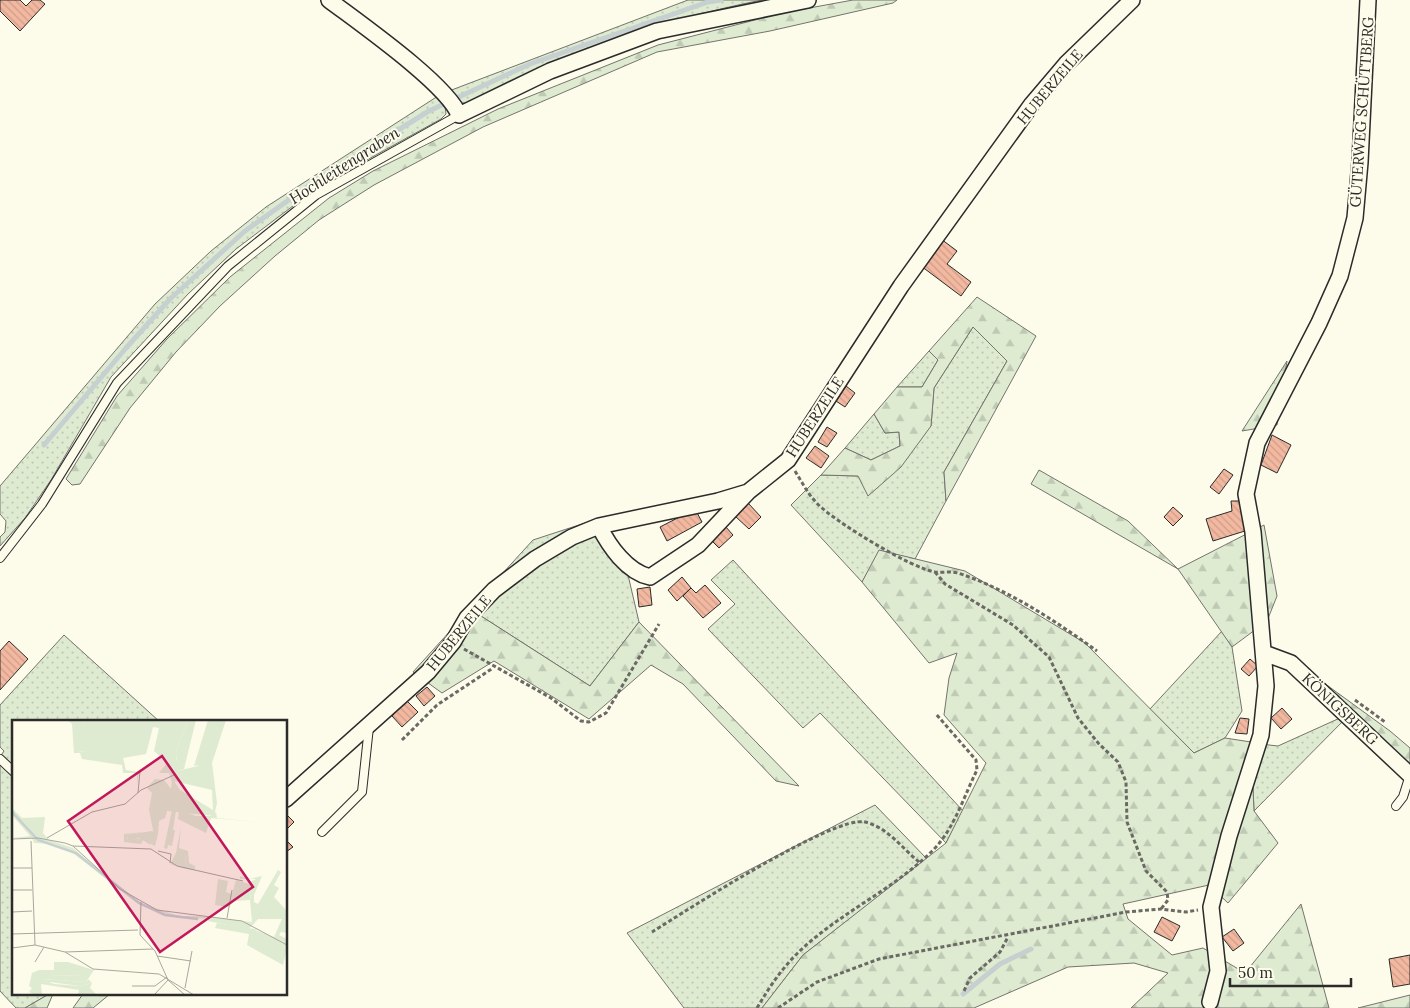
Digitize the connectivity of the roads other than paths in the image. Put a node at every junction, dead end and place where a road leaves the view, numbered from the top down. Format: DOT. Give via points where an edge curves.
graph roads {
  1 [pos="329,0"];
  2 [pos="808,0"];
  3 [pos="1132,0"];
  4 [pos="1368,0"];
  5 [pos="458,111"];
  6 [pos="748,492"];
  7 [pos="599,526"];
  8 [pos="0,558"];
  9 [pos="1264,653"];
  10 [pos="369,725"];
  11 [pos="0,760"];
  12 [pos="12,770"];
  13 [pos="1410,775"];
  14 [pos="288,797"];
  15 [pos="1396,806"];
  16 [pos="322,832"];
  17 [pos="1210,1002"];
  1 -- 5 [label="street" via="411,63"];
  2 -- 5 [label="street" via="657,31"];
  3 -- 6 [label="street, HUBERZEILE" via="1066,64 1032,104 901,286 788,460"];
  4 -- 9 [label="street, GÜTERWEG SCHÜTTBERG" via="1355,218 1340,276 1257,443 1246,494 1253,532"];
  5 -- 8 [label="lane" via="316,195 228,266 117,383 42,504"];
  6 -- 7 [label="street, HUBERZEILE"];
  6 -- 7 [label="street" via="698,545 650,577 636,574"];
  7 -- 10 [label="street, HUBERZEILE" via="572,537 535,559 494,590 467,618 453,642 428,672"];
  9 -- 13 [label="street, KÖNIGSBERG" via="1291,663"];
  9 -- 17 [label="street, GÜTERWEG SCHÜTTBERG" via="1266,686 1261,735 1211,907 1218,971"];
  10 -- 14 [label="street, HUBERZEILE"];
  10 -- 16 [label="lane" via="362,792"];
  11 -- 12 [label="lane"];
  13 -- 15 [label="lane" via="1403,797"];
}
